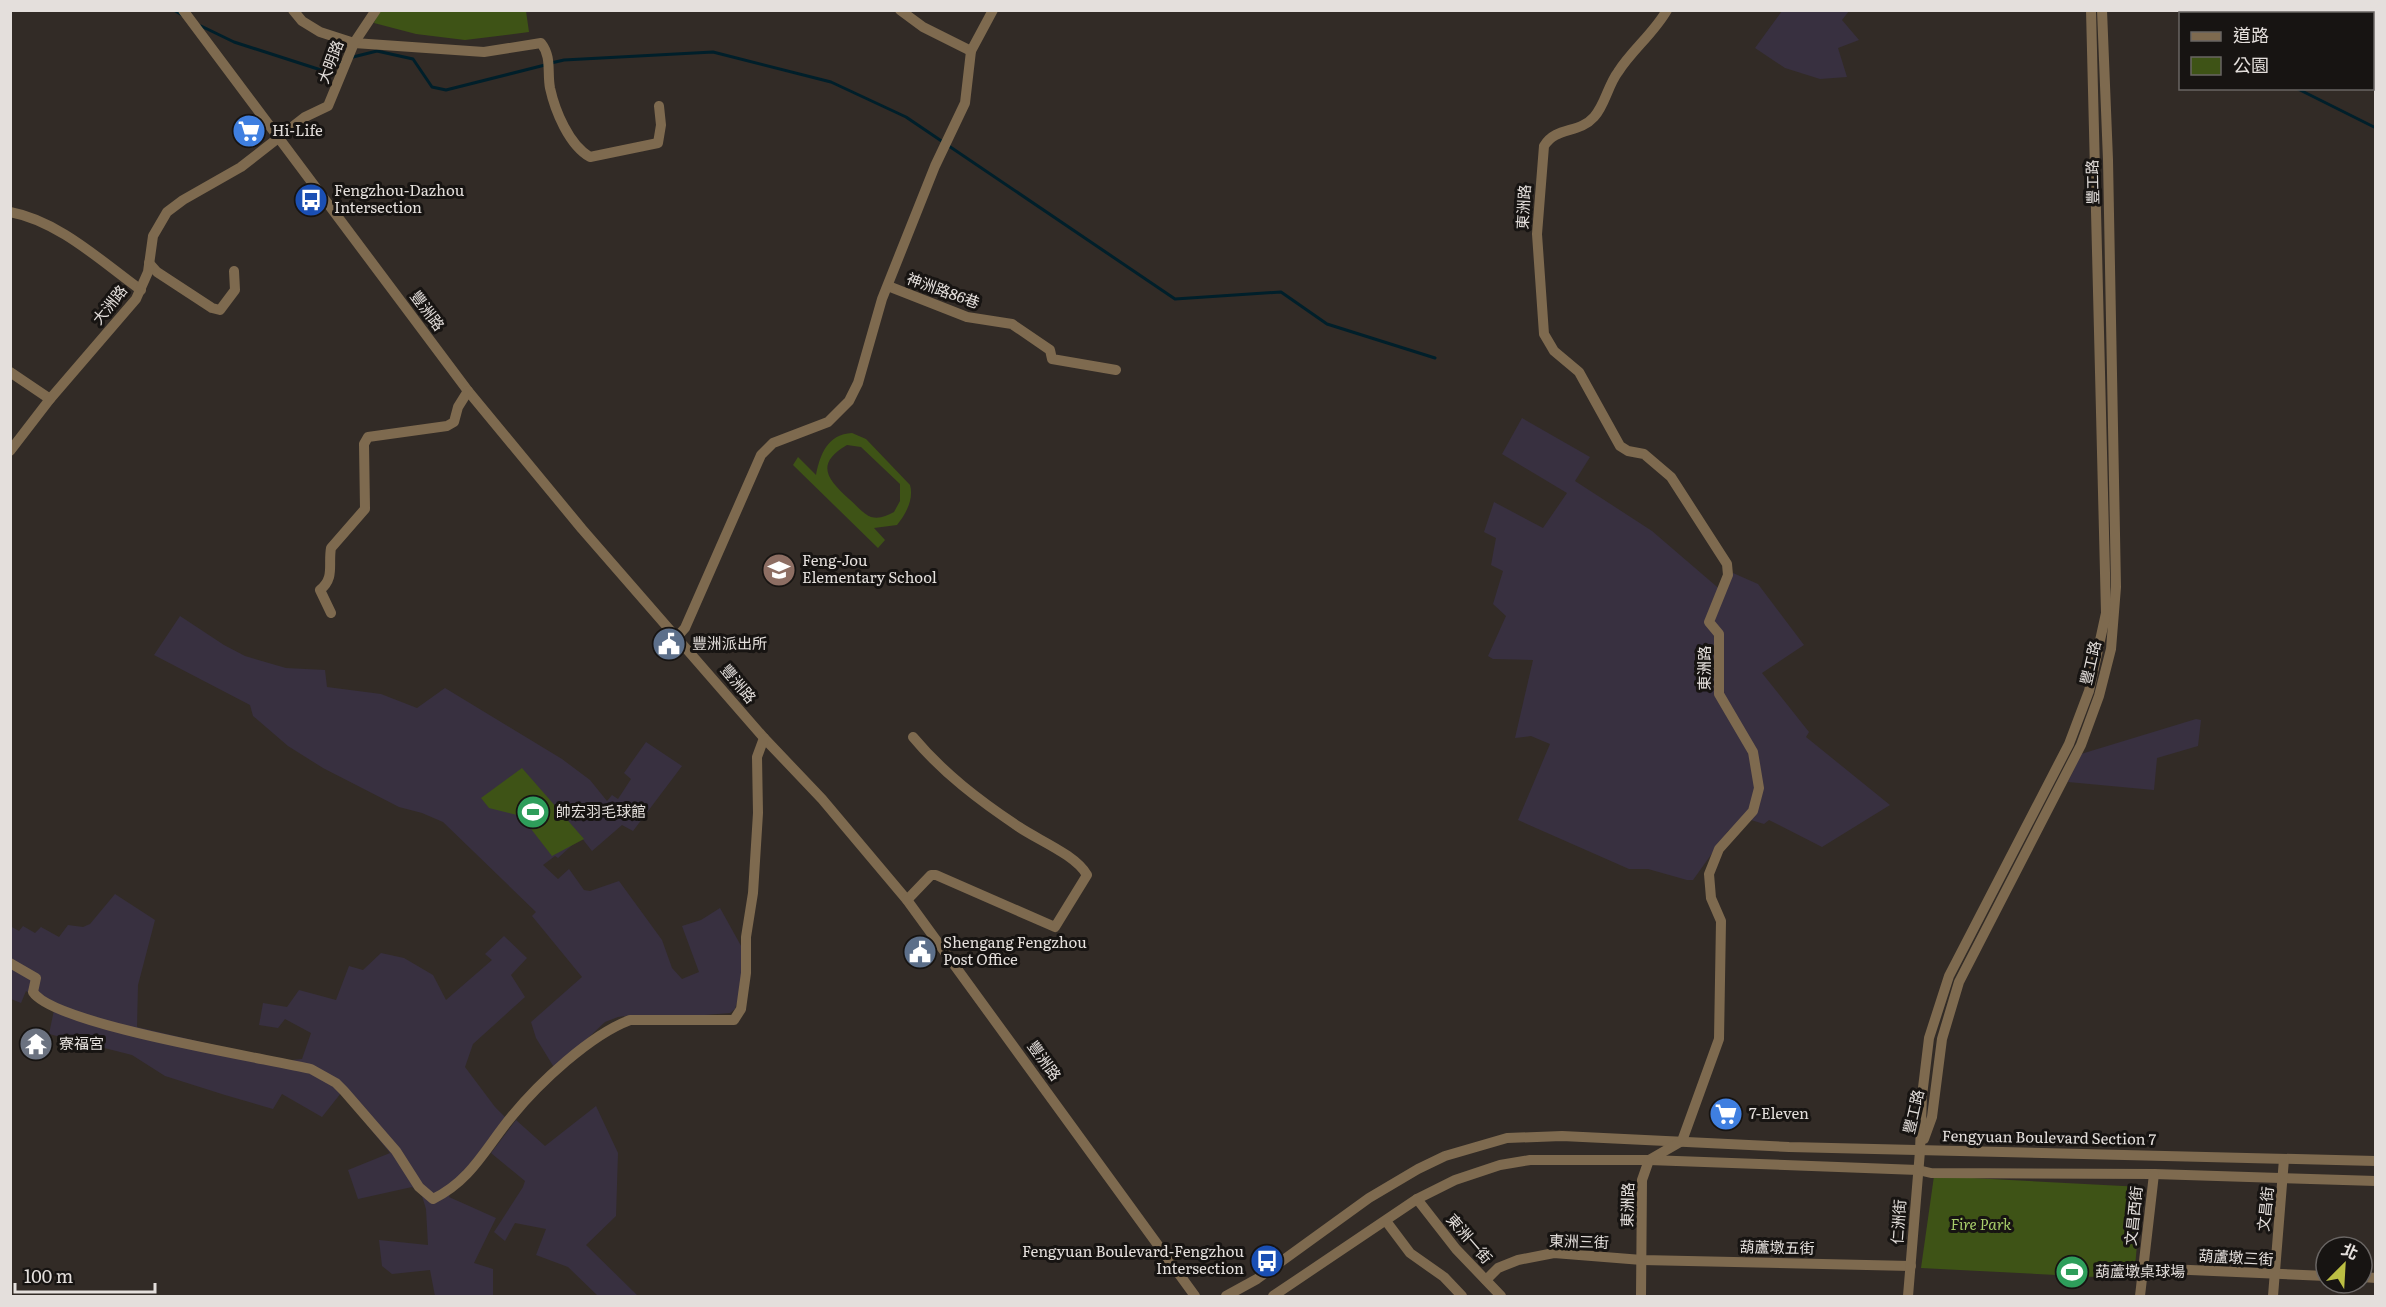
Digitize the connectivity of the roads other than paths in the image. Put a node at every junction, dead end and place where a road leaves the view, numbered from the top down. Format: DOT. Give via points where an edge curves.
graph roads {
  1 [pos="183,10"];
  2 [pos="293,10"];
  3 [pos="376,10"];
  4 [pos="900,10"];
  5 [pos="993,10"];
  6 [pos="1667,10"];
  7 [pos="2091,10"];
  8 [pos="2102,10"];
  9 [pos="354,43"];
  10 [pos="971,51"];
  11 [pos="659,106"];
  12 [pos="278,138"];
  13 [pos="10,212"];
  14 [pos="149,263"];
  15 [pos="234,271"];
  16 [pos="888,286"];
  17 [pos="141,290"];
  18 [pos="1116,370"];
  19 [pos="10,372"];
  20 [pos="468,391"];
  21 [pos="50,399"];
  22 [pos="10,451"];
  23 [pos="331,613"];
  24 [pos="677,637"];
  25 [pos="913,737"];
  26 [pos="764,738"];
  27 [pos="907,900"];
  28 [pos="10,963"];
  29 [pos="1682,1142"];
  30 [pos="1920,1151"];
  31 [pos="2284,1159"];
  32 [pos="1649,1160"];
  33 [pos="2376,1161"];
  34 [pos="1918,1170"];
  35 [pos="2154,1174"];
  36 [pos="2284,1180"];
  37 [pos="2376,1181"];
  38 [pos="1417,1199"];
  39 [pos="1386,1221"];
  40 [pos="1642,1260"];
  41 [pos="1911,1266"];
  42 [pos="2144,1268"];
  43 [pos="2274,1275"];
  44 [pos="2314,1276"];
  45 [pos="1486,1280"];
  46 [pos="1195,1296"];
  47 [pos="1226,1296"];
  48 [pos="1273,1296"];
  49 [pos="1462,1296"];
  50 [pos="1501,1296"];
  51 [pos="1641,1296"];
  52 [pos="1908,1296"];
  53 [pos="2140,1296"];
  54 [pos="2272,1296"];
  1 -- 12 [label="street, 豐洲路"];
  2 -- 9 [label="street" via="320,32"];
  3 -- 9 [label="street, 大明路"];
  4 -- 10 [label="street" via="923,27"];
  5 -- 10 [label="street"];
  6 -- 29 [label="street, 東洲路" via="1617,72 1596,115 1581,126 1560,131 1544,146 1537,234 1544,327 1549,345 1579,372 1620,446 1644,454 1671,477 1728,568 1709,622 1719,634 1719,694 1753,752 1759,788 1753,811 1719,849 1709,874 1711,898 1721,921 1719,1039"];
  7 -- 30 [label="street, 豐工路" via="2106,613 2089,691 2069,744 1949,976 1936,1009 1922,1096"];
  8 -- 30 [label="street, 豐工路" via="2116,564 2111,649 2081,745 1959,982 1942,1038 1932,1117"];
  9 -- 11 [label="street" via="484,52 541,43 550,64 554,102 572,138 590,157 658,143"];
  9 -- 12 [label="street, 大明路" via="328,106 305,117"];
  10 -- 16 [label="street" via="965,103 935,166"];
  12 -- 14 [label="street, 大洲路" via="241,167 167,212 153,236"];
  12 -- 20 [label="street, 豐洲路"];
  13 -- 17 [label="street" via="28,216 74,242"];
  14 -- 15 [label="street" via="216,309 223,308 235,290"];
  14 -- 17 [label="street, 大洲路"];
  16 -- 18 [label="street, 神洲路86巷" via="967,318 1012,324 1050,350 1052,358"];
  16 -- 24 [label="street" via="858,383 846,407 828,422 773,443 760,455 685,628"];
  17 -- 21 [label="street, 大洲路"];
  19 -- 21 [label="street"];
  20 -- 23 [label="street" via="454,422 447,426 368,436 364,444 365,509 331,548 332,570 328,584 320,590"];
  20 -- 24 [label="street, 豐洲路"];
  21 -- 22 [label="street, 大洲路"];
  24 -- 26 [label="street, 豐洲路"];
  25 -- 27 [label="street" via="946,774 1020,828 1076,862 1087,874 1055,927 936,875"];
  26 -- 27 [label="street, 豐洲路" via="822,799"];
  26 -- 28 [label="street" via="757,757 758,813 746,973 741,1009 734,1020 630,1020 616,1026 574,1056 524,1102 461,1183 434,1199 419,1186 396,1151 344,1091 327,1078 300,1067 135,1033 60,1008 35,996 36,978"];
  27 -- 46 [label="street, 豐洲路"];
  29 -- 30 [label="street, Fengyuan Boulevard Section 7"];
  29 -- 32 [label="street"];
  29 -- 47 [label="street, Fengyuan Boulevard Section 7" via="1562,1136 1506,1138 1445,1156 1369,1198 1257,1279"];
  30 -- 31 [label="street, Fengyuan Boulevard Section 7"];
  30 -- 34 [label="street, 仁洲街"];
  31 -- 33 [label="street, Fengyuan Boulevard Section 7"];
  31 -- 36 [label="street, 文昌街"];
  32 -- 34 [label="street"];
  32 -- 38 [label="street" via="1530,1160 1500,1165 1455,1180"];
  32 -- 40 [label="street, 東洲路" via="1642,1180"];
  34 -- 35 [label="street"];
  34 -- 41 [label="street, 仁洲街"];
  35 -- 36 [label="street"];
  35 -- 42 [label="street, 文昌西街"];
  36 -- 37 [label="street"];
  36 -- 43 [label="street, 文昌街"];
  38 -- 39 [label="street"];
  38 -- 45 [label="street, 東洲一街"];
  39 -- 48 [label="street"];
  39 -- 49 [label="street" via="1410,1253 1444,1277"];
  40 -- 41 [label="street, 葫蘆墩五街"];
  40 -- 45 [label="street, 東洲三街" via="1554,1253 1518,1260 1498,1268"];
  40 -- 51 [label="street, 東洲路"];
  41 -- 52 [label="street, 仁洲街"];
  42 -- 43 [label="street, 葫蘆墩三街"];
  42 -- 53 [label="street, 文昌西街"];
  43 -- 44 [label="street, 葫蘆墩三街"];
  43 -- 54 [label="street, 文昌街"];
  45 -- 50 [label="street, 東洲一街"];
}
